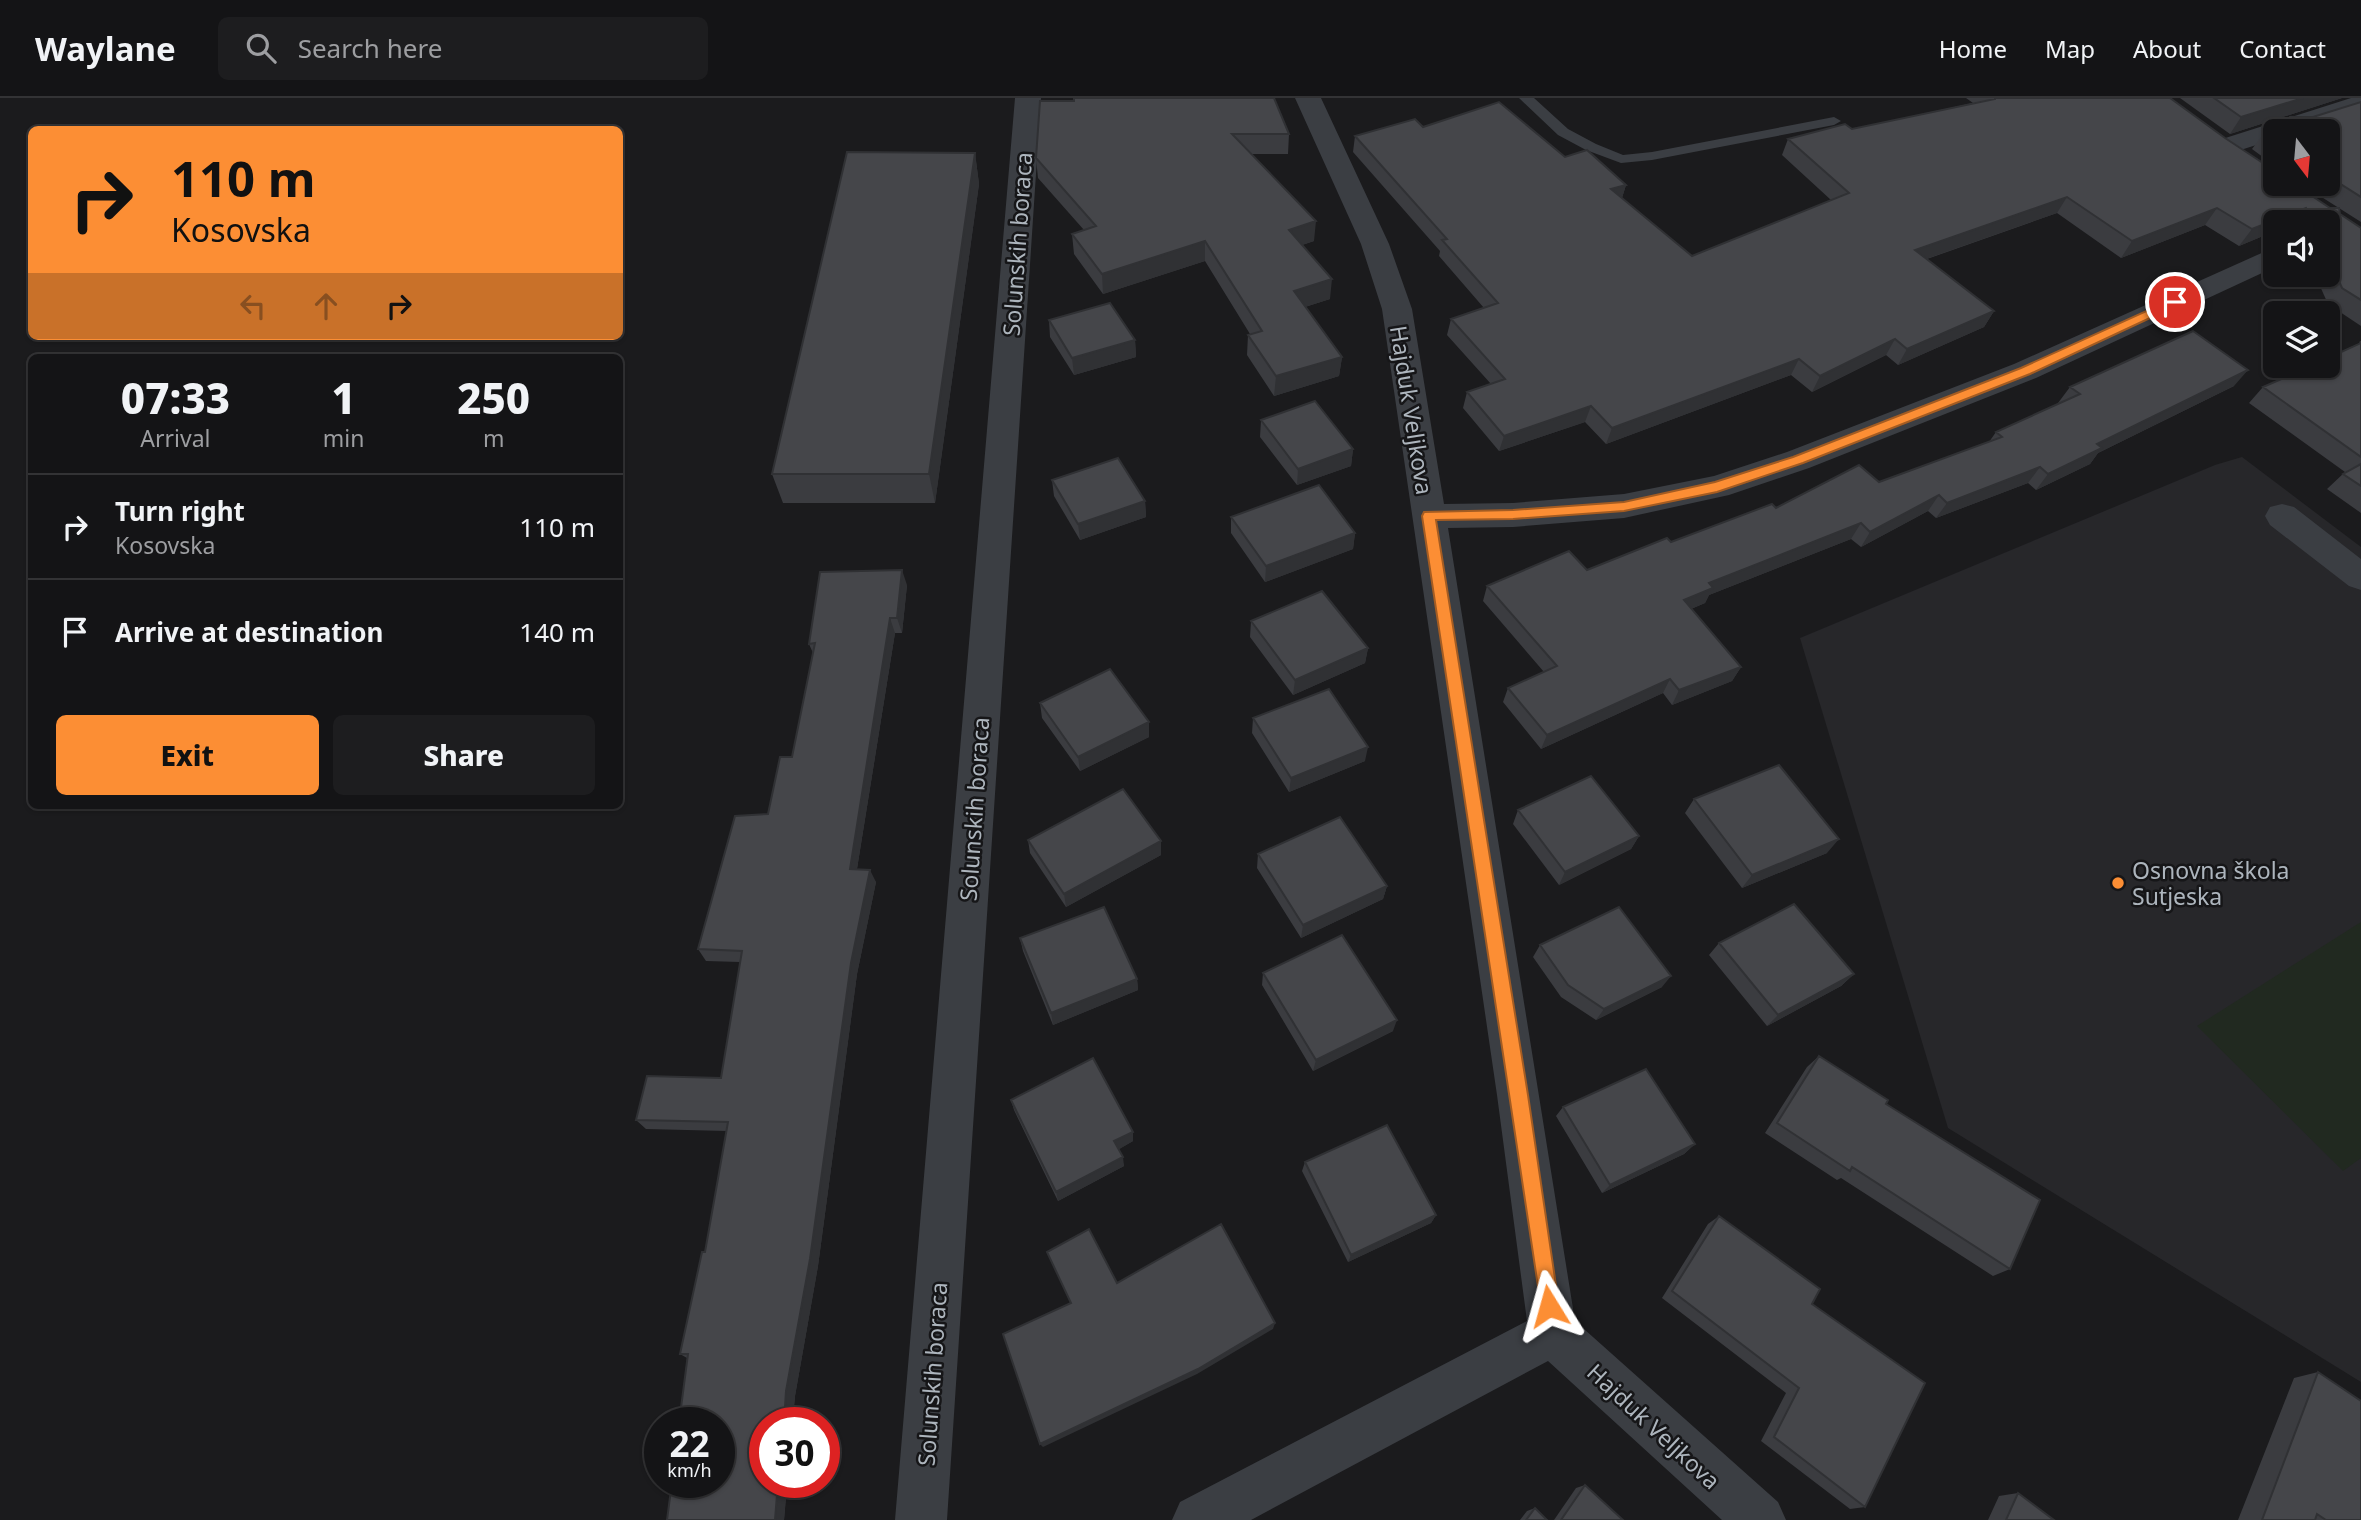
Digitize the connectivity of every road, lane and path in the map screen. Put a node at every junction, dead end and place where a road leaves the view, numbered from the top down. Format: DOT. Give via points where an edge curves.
graph roads {
  1 [pos="1028,98"];
  2 [pos="1308,98"];
  3 [pos="1526,98"];
  4 [pos="2361,103"];
  5 [pos="1834,121"];
  6 [pos="2225,148"];
  7 [pos="2263,262"];
  8 [pos="1429,516"];
  9 [pos="2282,516"];
  10 [pos="2361,577"];
  11 [pos="1553,1333"];
  12 [pos="921,1520"];
  13 [pos="1198,1520"];
  14 [pos="1760,1520"];
  1 -- 12 [label="street, Solunskih boraca"];
  2 -- 8 [label="street, Hajduk Veljkova" via="1375,244 1397,309"];
  3 -- 5 [label="lane" via="1563,132 1621,159"];
  4 -- 6 [label="street"];
  7 -- 8 [label="street" via="2025,371 1717,487 1624,506"];
  8 -- 11 [label="street, Hajduk Veljkova"];
  9 -- 10 [label="street"];
  11 -- 13 [label="street"];
  11 -- 14 [label="street, Hajduk Veljkova"];
}
